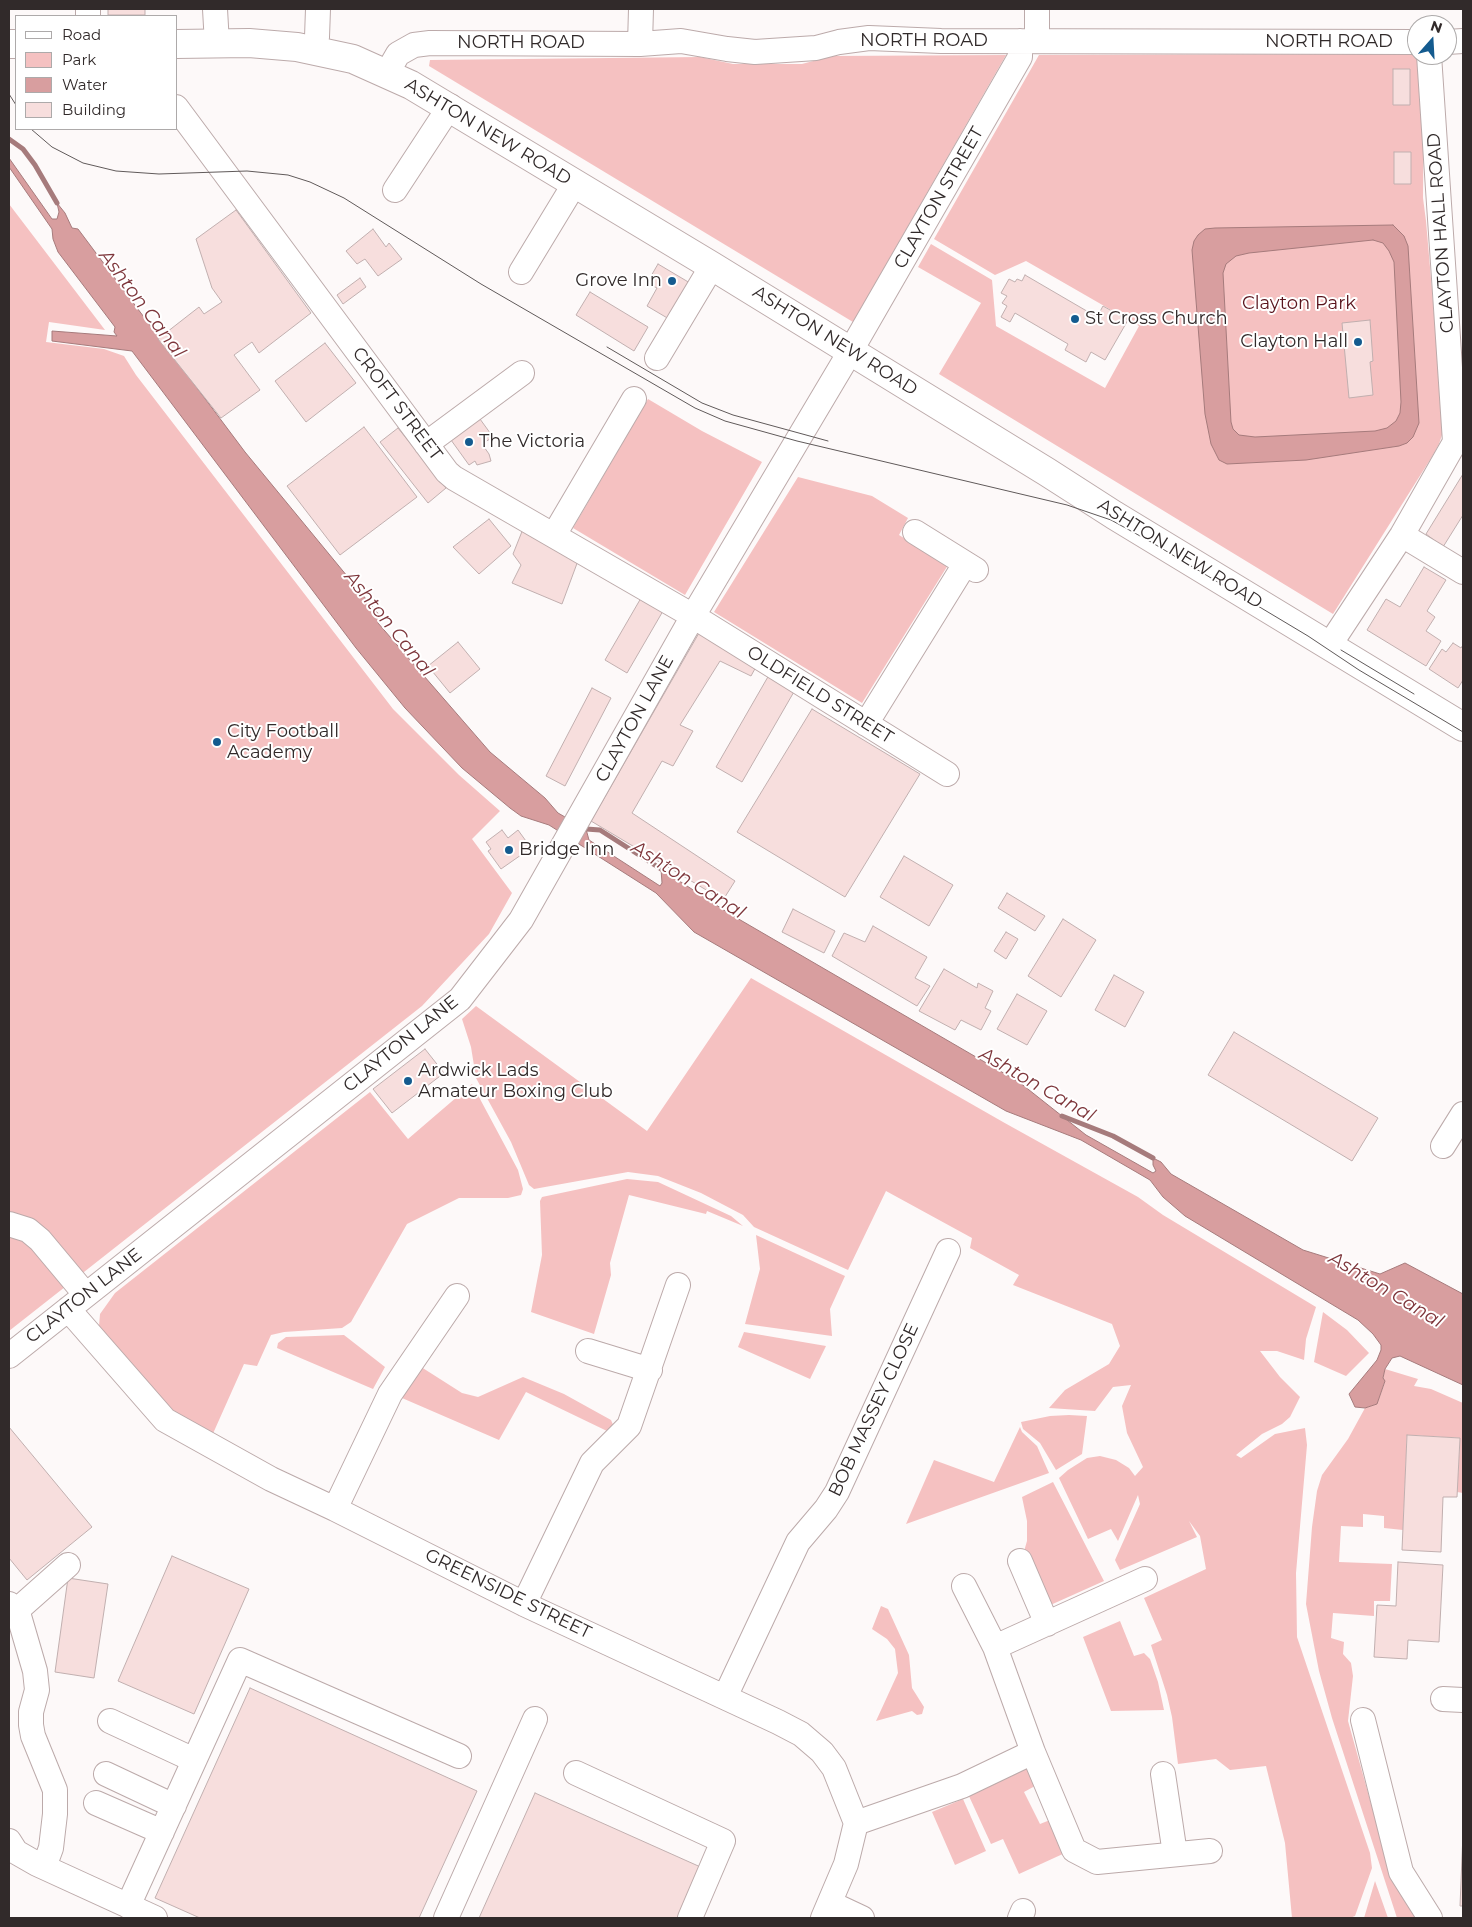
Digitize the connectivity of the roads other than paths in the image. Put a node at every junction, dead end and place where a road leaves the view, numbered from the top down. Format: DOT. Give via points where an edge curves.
graph roads {
  1 [pos="215,9"];
  2 [pos="318,9"];
  3 [pos="641,9"];
  4 [pos="1037,9"];
  5 [pos="1029,41"];
  6 [pos="1407,42"];
  7 [pos="178,44"];
  8 [pos="217,44"];
  9 [pos="640,44"];
  10 [pos="313,50"];
  11 [pos="1430,65"];
  12 [pos="387,73"];
  13 [pos="450,106"];
  14 [pos="178,111"];
  15 [pos="575,183"];
  16 [pos="395,190"];
  17 [pos="712,266"];
  18 [pos="521,272"];
  19 [pos="1454,279"];
  20 [pos="850,352"];
  21 [pos="657,358"];
  22 [pos="522,373"];
  23 [pos="634,399"];
  24 [pos="426,444"];
  25 [pos="915,532"];
  26 [pos="554,535"];
  27 [pos="1402,535"];
  28 [pos="1463,572"];
  29 [pos="693,616"];
  30 [pos="1329,646"];
  31 [pos="866,724"];
  32 [pos="1463,727"];
  33 [pos="947,774"];
  34 [pos="1463,1114"];
  35 [pos="1443,1146"];
  36 [pos="9,1224"];
  37 [pos="948,1251"];
  38 [pos="678,1285"];
  39 [pos="457,1296"];
  40 [pos="77,1302"];
  41 [pos="588,1351"];
  42 [pos="9,1356"];
  43 [pos="650,1370"];
  44 [pos="335,1509"];
  45 [pos="1020,1561"];
  46 [pos="68,1565"];
  47 [pos="1145,1579"];
  48 [pos="964,1586"];
  49 [pos="524,1604"];
  50 [pos="12,1608"];
  51 [pos="1046,1624"];
  52 [pos="994,1648"];
  53 [pos="725,1697"];
  54 [pos="536,1719"];
  55 [pos="1364,1720"];
  56 [pos="110,1721"];
  57 [pos="1032,1752"];
  58 [pos="459,1756"];
  59 [pos="194,1760"];
  60 [pos="576,1773"];
  61 [pos="106,1774"];
  62 [pos="1164,1774"];
  63 [pos="96,1802"];
  64 [pos="174,1806"];
  65 [pos="856,1823"];
  66 [pos="162,1832"];
  67 [pos="9,1841"];
  68 [pos="1210,1851"];
  69 [pos="1175,1854"];
  70 [pos="44,1867"];
  71 [pos="119,1908"];
  72 [pos="826,1911"];
  73 [pos="155,1918"];
  74 [pos="446,1918"];
  75 [pos="690,1918"];
  76 [pos="862,1918"];
  77 [pos="1430,1918"];
  1 -- 8 [label="street"];
  2 -- 10 [label="street"];
  3 -- 9 [label="street"];
  4 -- 5 [label="street, CLAYTON STREET"];
  5 -- 6 [label="street, NORTH ROAD"];
  5 -- 9 [label="street, NORTH ROAD" via="869,38 816,48 755,52 681,41"];
  5 -- 20 [label="street, CLAYTON STREET"];
  7 -- 8 [label="main road, ASHTON NEW ROAD"];
  8 -- 10 [label="main road, ASHTON NEW ROAD" via="280,45"];
  9 -- 12 [label="street, NORTH ROAD" via="430,43 414,45 398,54"];
  10 -- 12 [label="main road, ASHTON NEW ROAD" via="353,59"];
  11 -- 19 [label="street, CLAYTON HALL ROAD"];
  12 -- 13 [label="main road, ASHTON NEW ROAD"];
  13 -- 15 [label="main road, ASHTON NEW ROAD"];
  13 -- 16 [label="street"];
  14 -- 24 [label="street, CROFT STREET"];
  15 -- 17 [label="main road, ASHTON NEW ROAD"];
  15 -- 18 [label="street"];
  17 -- 20 [label="main road, ASHTON NEW ROAD"];
  17 -- 21 [label="street"];
  19 -- 27 [label="street, CLAYTON HALL ROAD" via="1455,442"];
  20 -- 29 [label="street, CLAYTON LANE"];
  20 -- 30 [label="main road, ASHTON NEW ROAD"];
  22 -- 24 [label="street"];
  23 -- 26 [label="street"];
  24 -- 26 [label="street, CROFT STREET" via="454,478"];
  25 -- 31 [label="street" via="971,567"];
  26 -- 29 [label="street, CROFT STREET"];
  27 -- 28 [label="street"];
  27 -- 30 [label="street, CLAYTON HALL ROAD"];
  29 -- 31 [label="street, OLDFIELD STREET"];
  29 -- 40 [label="street, CLAYTON LANE" via="521,920 460,999"];
  30 -- 32 [label="main road, ASHTON NEW ROAD"];
  31 -- 33 [label="street, OLDFIELD STREET"];
  34 -- 35 [label="street"];
  36 -- 40 [label="street, GREENSIDE STREET" via="28,1230 40,1240"];
  37 -- 53 [label="street, BOB MASSEY CLOSE" via="837,1492 798,1542"];
  38 -- 43 [label="street"];
  39 -- 44 [label="street" via="390,1394"];
  40 -- 42 [label="street, CLAYTON LANE"];
  40 -- 44 [label="street, GREENSIDE STREET" via="165,1420 271,1479"];
  41 -- 43 [label="street"];
  43 -- 49 [label="street" via="629,1426 592,1463"];
  44 -- 49 [label="street, GREENSIDE STREET"];
  45 -- 51 [label="street"];
  46 -- 50 [label="street"];
  47 -- 51 [label="street"];
  48 -- 52 [label="street"];
  49 -- 53 [label="street, GREENSIDE STREET"];
  50 -- 70 [label="street" via="19,1616 35,1671 37,1690 31,1725 55,1790 51,1848"];
  51 -- 52 [label="street"];
  52 -- 57 [label="street"];
  53 -- 65 [label="street, GREENSIDE STREET" via="801,1734 822,1752 834,1768"];
  54 -- 74 [label="street"];
  55 -- 77 [label="street" via="1401,1872"];
  56 -- 59 [label="street"];
  57 -- 65 [label="street" via="962,1786"];
  57 -- 69 [label="street" via="1074,1850 1097,1862"];
  58 -- 59 [label="street" via="240,1660"];
  59 -- 64 [label="street"];
  60 -- 75 [label="street" via="723,1840"];
  61 -- 64 [label="street"];
  62 -- 69 [label="street"];
  63 -- 66 [label="street"];
  64 -- 66 [label="street"];
  65 -- 72 [label="street" via="846,1864"];
  66 -- 71 [label="street"];
  67 -- 70 [label="street" via="16,1852"];
  68 -- 69 [label="street"];
  70 -- 71 [label="street"];
  71 -- 73 [label="street"];
  72 -- 76 [label="street"];
}
